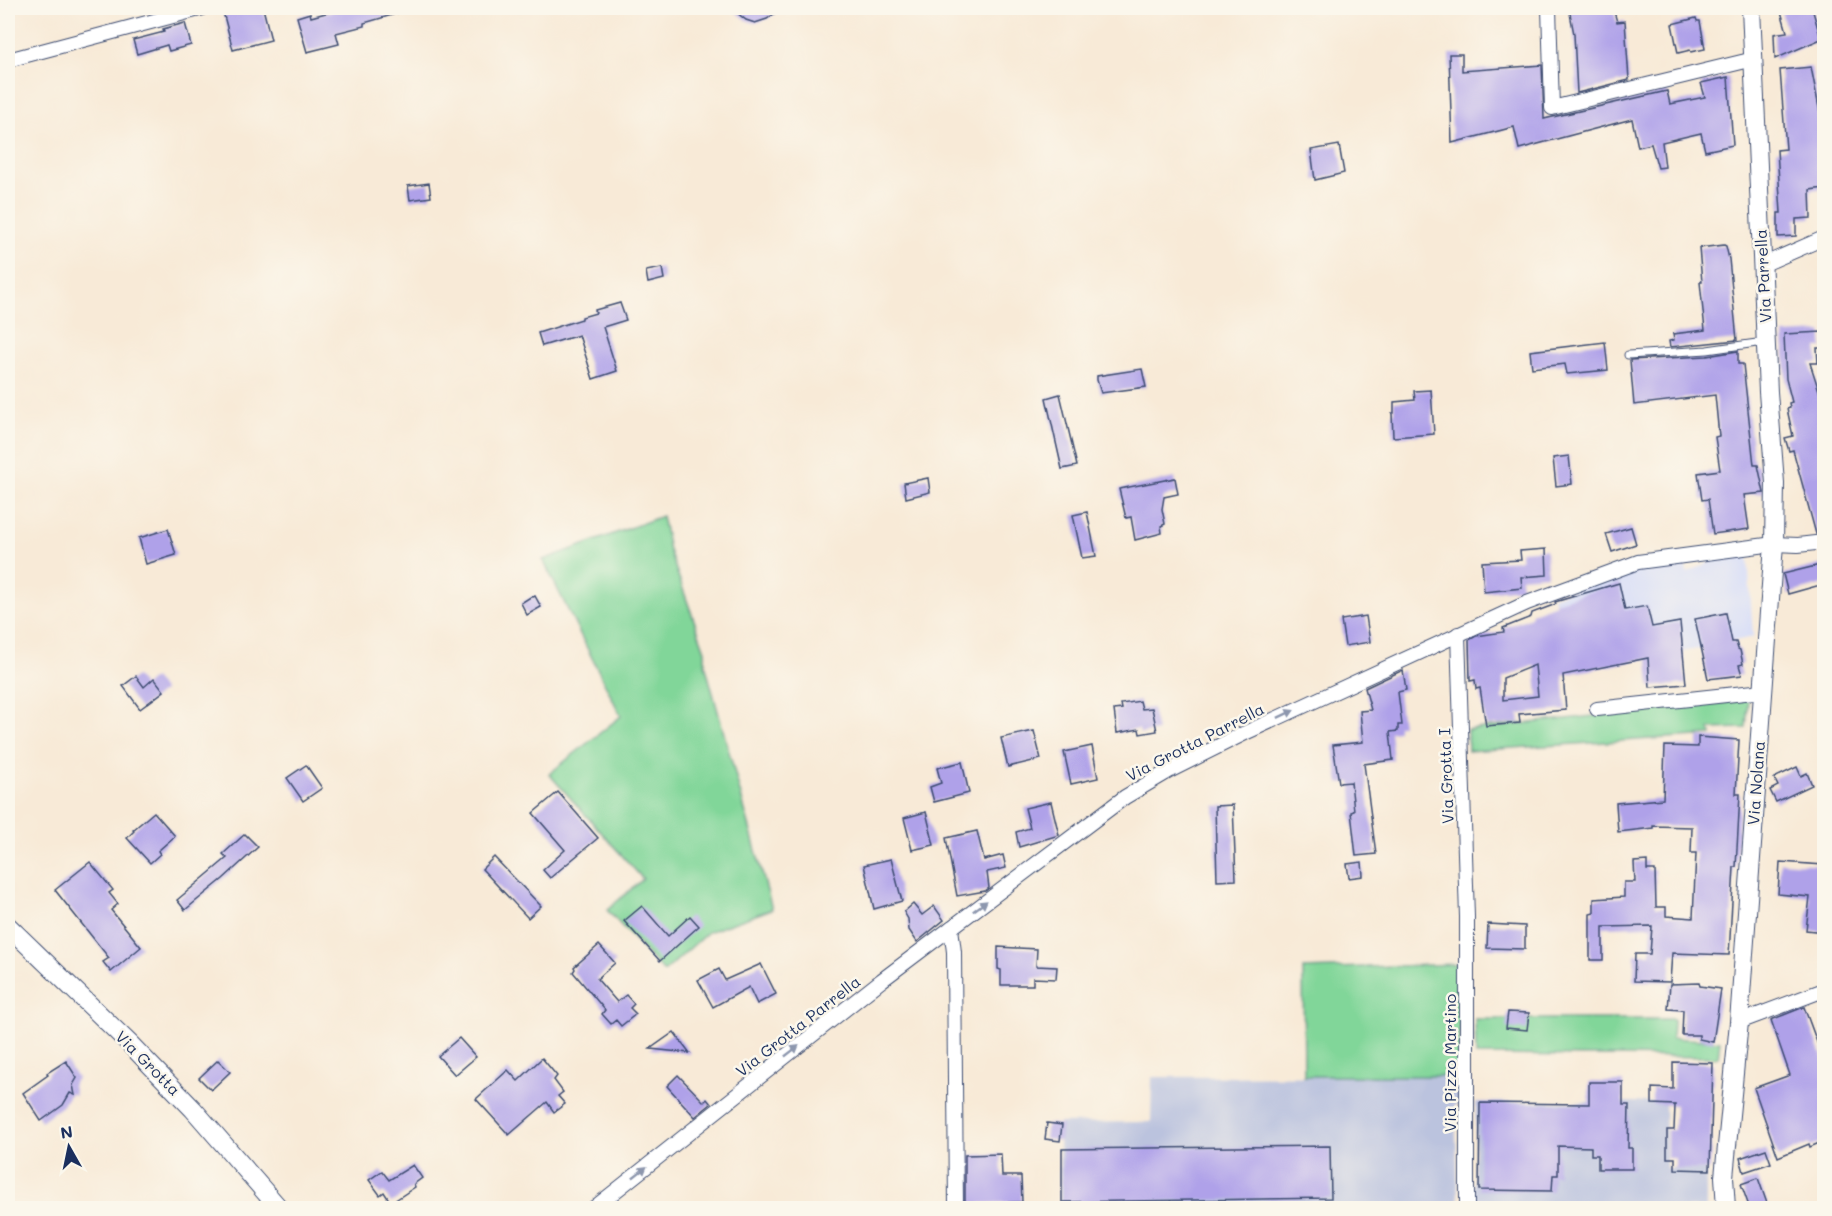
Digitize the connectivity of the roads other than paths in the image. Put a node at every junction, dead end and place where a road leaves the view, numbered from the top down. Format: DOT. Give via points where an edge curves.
graph roads {
  1 [pos="203,8"];
  2 [pos="1549,8"];
  3 [pos="1751,8"];
  4 [pos="1754,59"];
  5 [pos="8,60"];
  6 [pos="1824,238"];
  7 [pos="1762,265"];
  8 [pos="1766,341"];
  9 [pos="1628,355"];
  10 [pos="1824,542"];
  11 [pos="1774,544"];
  12 [pos="1458,634"];
  13 [pos="1763,691"];
  14 [pos="1597,710"];
  15 [pos="1467,917"];
  16 [pos="8,926"];
  17 [pos="951,928"];
  18 [pos="1824,990"];
  19 [pos="1739,1022"];
  20 [pos="279,1209"];
  21 [pos="594,1209"];
  22 [pos="956,1209"];
  23 [pos="1467,1209"];
  24 [pos="1726,1209"];
  1 -- 5 [label="street"];
  2 -- 4 [label="street" via="1552,108"];
  3 -- 4 [label="street, Via Parrella"];
  4 -- 7 [label="street, Via Parrella"];
  6 -- 7 [label="street"];
  7 -- 8 [label="street, Via Parrella"];
  8 -- 9 [label="lane"];
  8 -- 11 [label="street, Via Parrella" via="1775,483"];
  10 -- 11 [label="street, Via Grotta Parrella"];
  11 -- 12 [label="street, Via Grotta Parrella" via="1638,562 1527,603"];
  11 -- 13 [label="street, Via Nolana"];
  12 -- 15 [label="street, Via Grotta I"];
  17 -- 12 [label="street, Via Grotta Parrella, one-way" via="1125,797 1169,771"];
  13 -- 14 [label="street"];
  13 -- 19 [label="street, Via Nolana"];
  15 -- 23 [label="street, Via Pizzo Martino"];
  16 -- 20 [label="street, Via Grotta" via="194,1109"];
  21 -- 17 [label="street, Via Grotta Parrella, one-way"];
  17 -- 22 [label="street"];
  18 -- 19 [label="street"];
  19 -- 24 [label="street, Via Nolana" via="1724,1177"];
}
